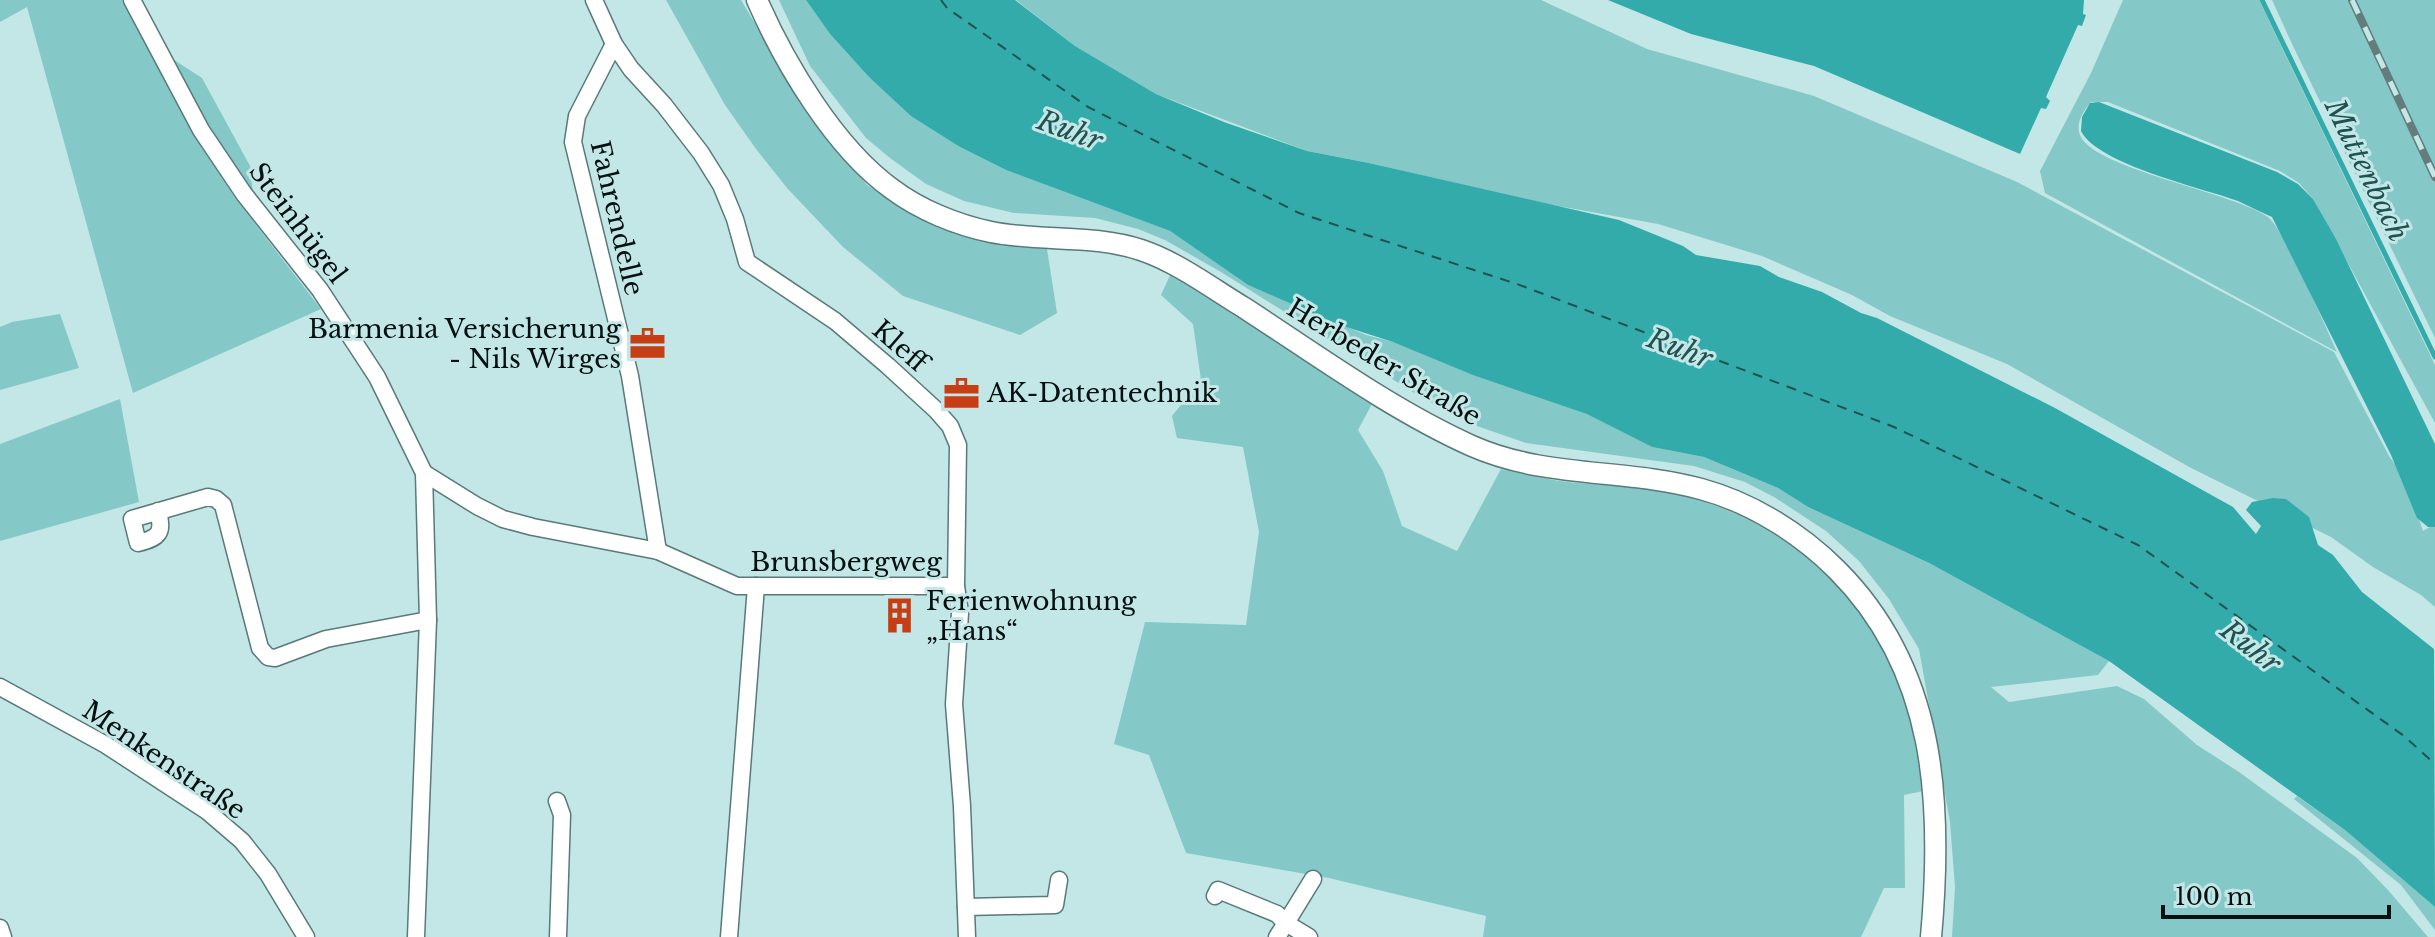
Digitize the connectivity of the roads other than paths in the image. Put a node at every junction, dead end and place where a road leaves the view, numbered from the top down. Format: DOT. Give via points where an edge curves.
graph roads {
  1 [pos="132,0"];
  2 [pos="594,0"];
  3 [pos="757,0"];
  4 [pos="614,44"];
  5 [pos="424,473"];
  6 [pos="158,511"];
  7 [pos="658,551"];
  8 [pos="756,586"];
  9 [pos="956,586"];
  10 [pos="428,620"];
  11 [pos="0,687"];
  12 [pos="557,801"];
  13 [pos="1313,879"];
  14 [pos="1059,880"];
  15 [pos="1215,896"];
  16 [pos="966,907"];
  17 [pos="0,928"];
  18 [pos="1282,930"];
  19 [pos="3,937"];
  20 [pos="306,937"];
  21 [pos="416,937"];
  22 [pos="558,937"];
  23 [pos="729,937"];
  24 [pos="967,937"];
  25 [pos="1309,937"];
  26 [pos="1931,937"];
  1 -- 5 [label="street, Steinhügel" via="201,130 320,290 377,377"];
  2 -- 4 [label="street, Kleff"];
  3 -- 26 [label="main road, Herbeder Straße" via="827,121 876,176 916,204 989,232 1143,251 1197,279 1414,416 1476,448 1568,471 1703,490 1761,514 1821,554 1881,624 1909,676 1919,708 1934,798 1937,878"];
  4 -- 7 [label="street, Fahrendelle" via="577,116 573,142 630,376"];
  4 -- 9 [label="street, Kleff" via="721,185 747,262 835,321 950,426 958,445"];
  5 -- 7 [label="street, Brunsbergweg" via="503,519"];
  5 -- 10 [label="street, Steinhügel"];
  6 -- 10 [label="street" via="208,497 223,505 260,648 268,657 326,639"];
  7 -- 8 [label="street, Brunsbergweg" via="737,586"];
  8 -- 9 [label="street, Brunsbergweg"];
  8 -- 23 [label="street"];
  9 -- 16 [label="street, Kleff" via="960,613 954,704"];
  10 -- 21 [label="street, Steinhügel"];
  11 -- 20 [label="street, Menkenstraße" via="106,745 207,811 242,841 268,874"];
  12 -- 22 [label="street" via="562,815"];
  13 -- 18 [label="street"];
  14 -- 16 [label="street" via="1055,905"];
  15 -- 18 [label="street" via="1218,890 1277,914"];
  16 -- 24 [label="street, Kleff"];
  17 -- 19 [label="street"];
  18 -- 25 [label="street"];
}
